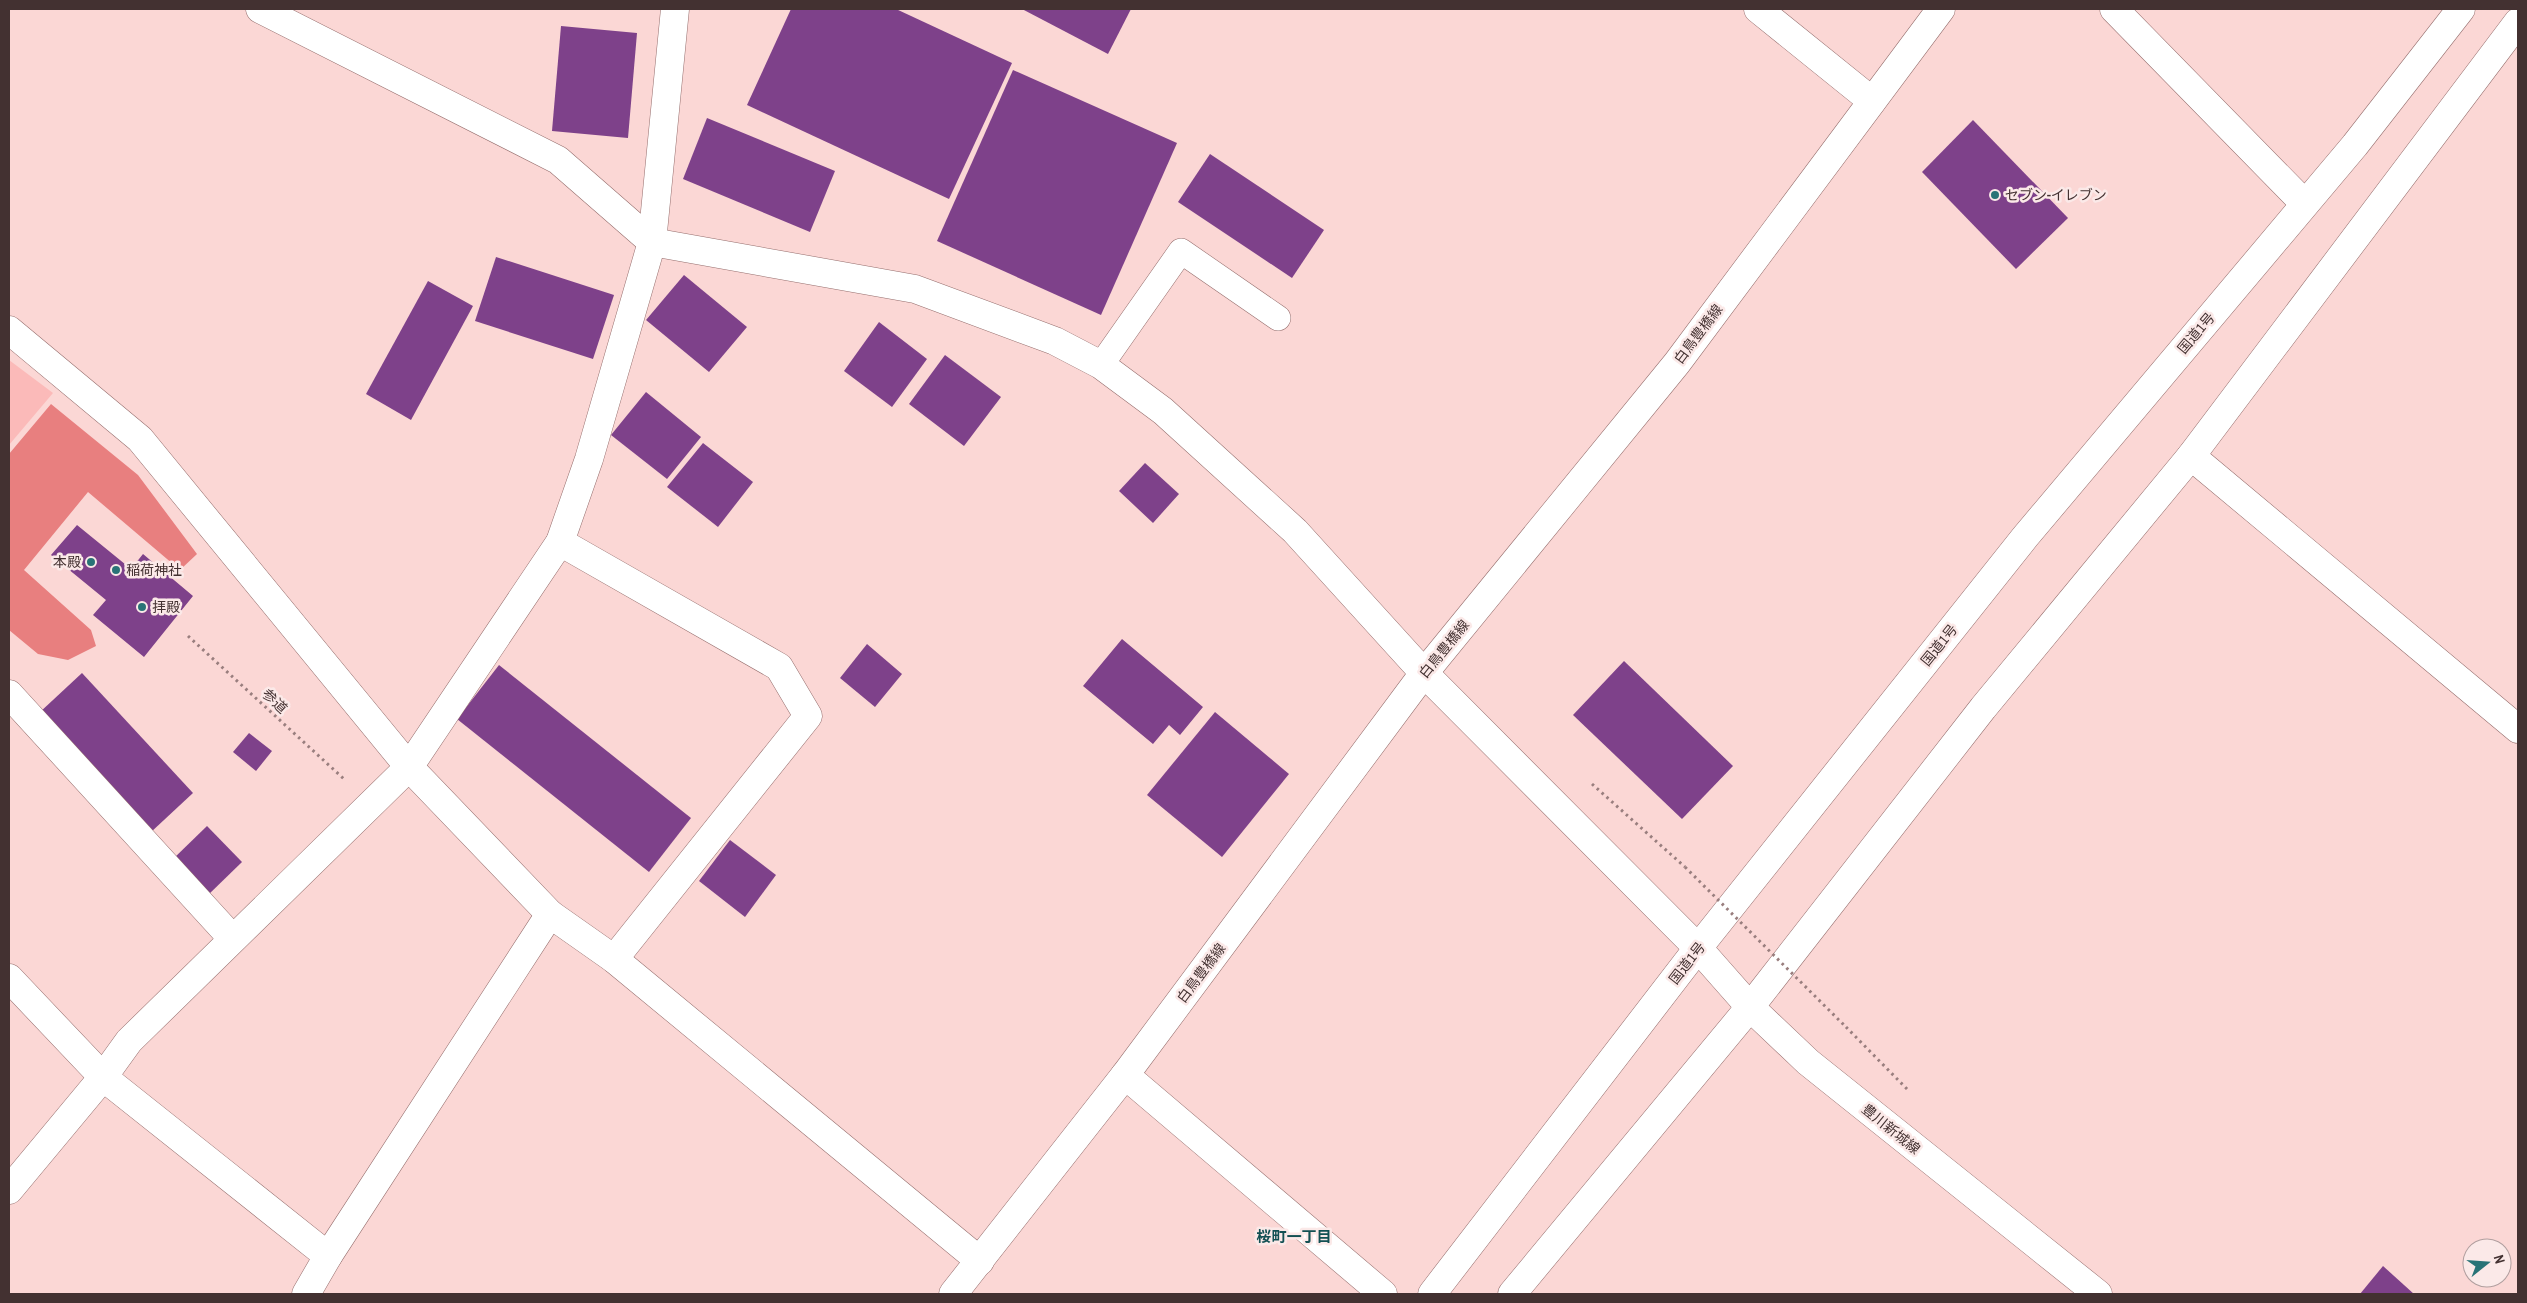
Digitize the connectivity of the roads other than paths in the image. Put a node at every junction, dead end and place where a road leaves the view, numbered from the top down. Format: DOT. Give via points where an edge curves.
graph roads {
  1 [pos="260,9"];
  2 [pos="674,9"];
  3 [pos="1758,9"];
  4 [pos="1941,9"];
  5 [pos="2114,9"];
  6 [pos="2460,9"];
  7 [pos="2518,22"];
  8 [pos="1872,101"];
  9 [pos="2304,203"];
  10 [pos="652,242"];
  11 [pos="1278,318"];
  12 [pos="9,330"];
  13 [pos="1100,365"];
  14 [pos="2191,456"];
  15 [pos="560,542"];
  16 [pos="1424,673"];
  17 [pos="9,694"];
  18 [pos="2518,729"];
  19 [pos="409,767"];
  20 [pos="550,914"];
  21 [pos="232,938"];
  22 [pos="1698,948"];
  23 [pos="614,959"];
  24 [pos="9,978"];
  25 [pos="1750,1007"];
  26 [pos="1125,1075"];
  27 [pos="103,1077"];
  28 [pos="9,1190"];
  29 [pos="328,1256"];
  30 [pos="980,1261"];
  31 [pos="306,1294"];
  32 [pos="953,1294"];
  33 [pos="1383,1294"];
  34 [pos="1432,1294"];
  35 [pos="1512,1294"];
  36 [pos="2098,1294"];
  1 -- 10 [label="main road" via="558,160"];
  2 -- 10 [label="main road"];
  3 -- 8 [label="main road"];
  4 -- 8 [label="main road, 白鳥豊橋線"];
  5 -- 9 [label="main road"];
  6 -- 9 [label="main road, 国道1号" via="2355,145"];
  7 -- 14 [label="main road"];
  8 -- 16 [label="main road, 白鳥豊橋線" via="1677,363"];
  9 -- 22 [label="main road, 国道1号" via="2025,537"];
  10 -- 13 [label="main road, 豊川新城線" via="915,289 1055,341"];
  10 -- 15 [label="main road" via="589,459"];
  11 -- 13 [label="lane" via="1181,251"];
  12 -- 19 [label="main road" via="140,439"];
  13 -- 16 [label="main road, 豊川新城線" via="1164,411 1295,531"];
  14 -- 18 [label="main road"];
  14 -- 25 [label="main road" via="1983,708"];
  15 -- 19 [label="main road"];
  15 -- 23 [label="main road" via="779,667 808,716"];
  16 -- 22 [label="main road, 豊川新城線"];
  16 -- 26 [label="main road, 白鳥豊橋線"];
  17 -- 21 [label="main road"];
  19 -- 20 [label="main road"];
  19 -- 21 [label="main road"];
  20 -- 23 [label="main road"];
  20 -- 29 [label="main road"];
  21 -- 27 [label="main road" via="129,1041"];
  22 -- 25 [label="main road, 豊川新城線"];
  22 -- 34 [label="main road, 国道1号"];
  23 -- 30 [label="main road"];
  24 -- 27 [label="main road"];
  25 -- 35 [label="main road"];
  25 -- 36 [label="main road, 豊川新城線" via="1808,1062"];
  26 -- 30 [label="main road, 白鳥豊橋線"];
  26 -- 33 [label="main road"];
  27 -- 28 [label="main road"];
  27 -- 29 [label="main road"];
  29 -- 31 [label="main road"];
  30 -- 32 [label="main road, 白鳥豊橋線"];
}
